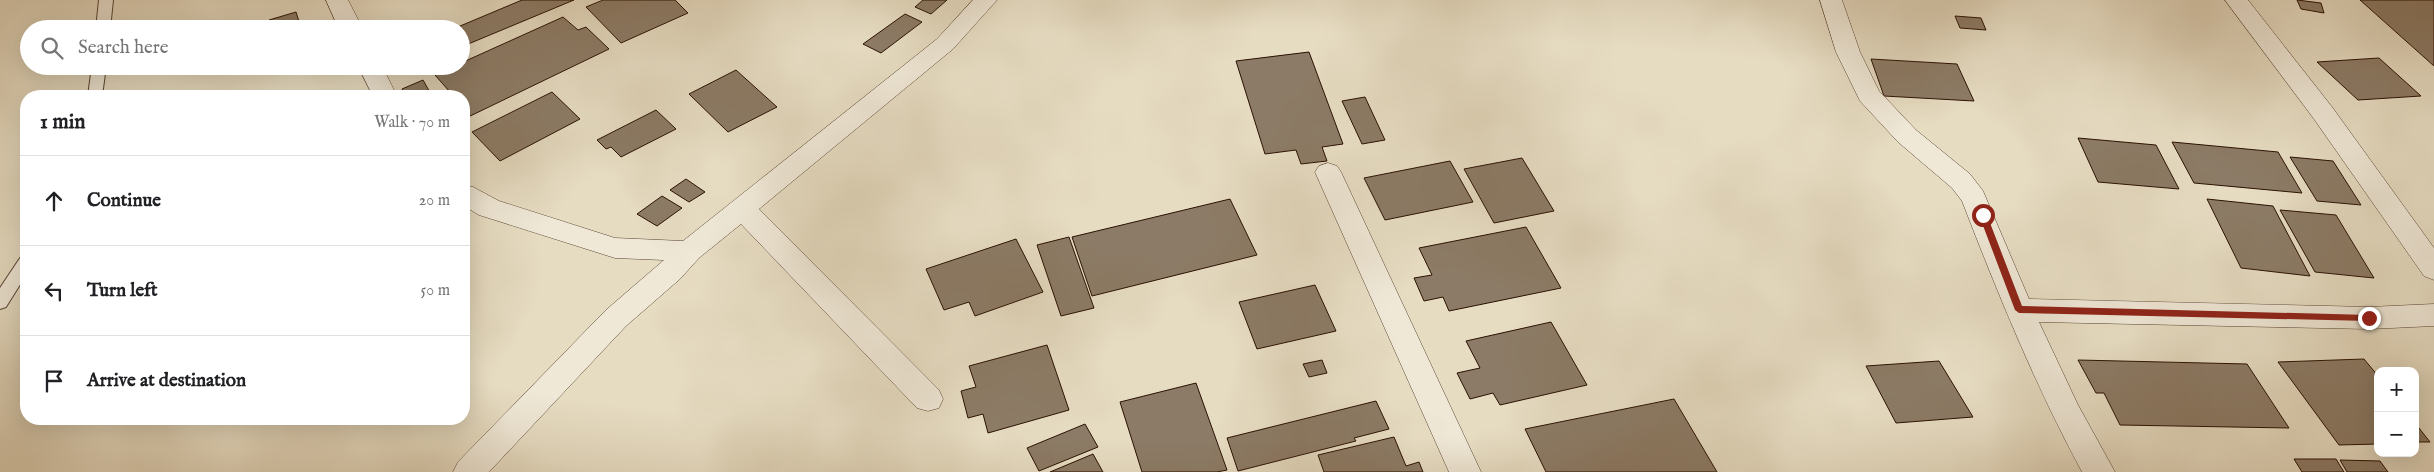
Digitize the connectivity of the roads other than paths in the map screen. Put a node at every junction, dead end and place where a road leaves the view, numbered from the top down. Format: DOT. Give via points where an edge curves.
graph roads {
  1 [pos="106,0"];
  2 [pos="337,0"];
  3 [pos="986,0"];
  4 [pos="1831,0"];
  5 [pos="2236,0"];
  6 [pos="105,20"];
  7 [pos="347,20"];
  8 [pos="97,75"];
  9 [pos="374,75"];
  10 [pos="95,90"];
  11 [pos="382,90"];
  12 [pos="1328,172"];
  13 [pos="470,197"];
  14 [pos="742,208"];
  15 [pos="689,251"];
  16 [pos="2434,269"];
  17 [pos="20,271"];
  18 [pos="0,302"];
  19 [pos="2019,310"];
  20 [pos="2434,315"];
  21 [pos="928,399"];
  22 [pos="469,472"];
  23 [pos="1466,472"];
  24 [pos="2099,472"];
  1 -- 6 [label="lane"];
  2 -- 7 [label="street"];
  3 -- 14 [label="street" via="945,44"];
  4 -- 19 [label="street" via="1848,52 1869,95 1907,136 1961,181 1974,198"];
  5 -- 16 [label="street" via="2323,113"];
  8 -- 10 [label="lane"];
  9 -- 11 [label="street"];
  12 -- 23 [label="street"];
  13 -- 15 [label="street" via="489,208 616,248"];
  14 -- 15 [label="street"];
  14 -- 21 [label="street"];
  15 -- 22 [label="street" via="670,272 616,318"];
  17 -- 18 [label="lane"];
  19 -- 20 [label="street" via="2369,318"];
  19 -- 24 [label="street" via="2065,410"];
}
